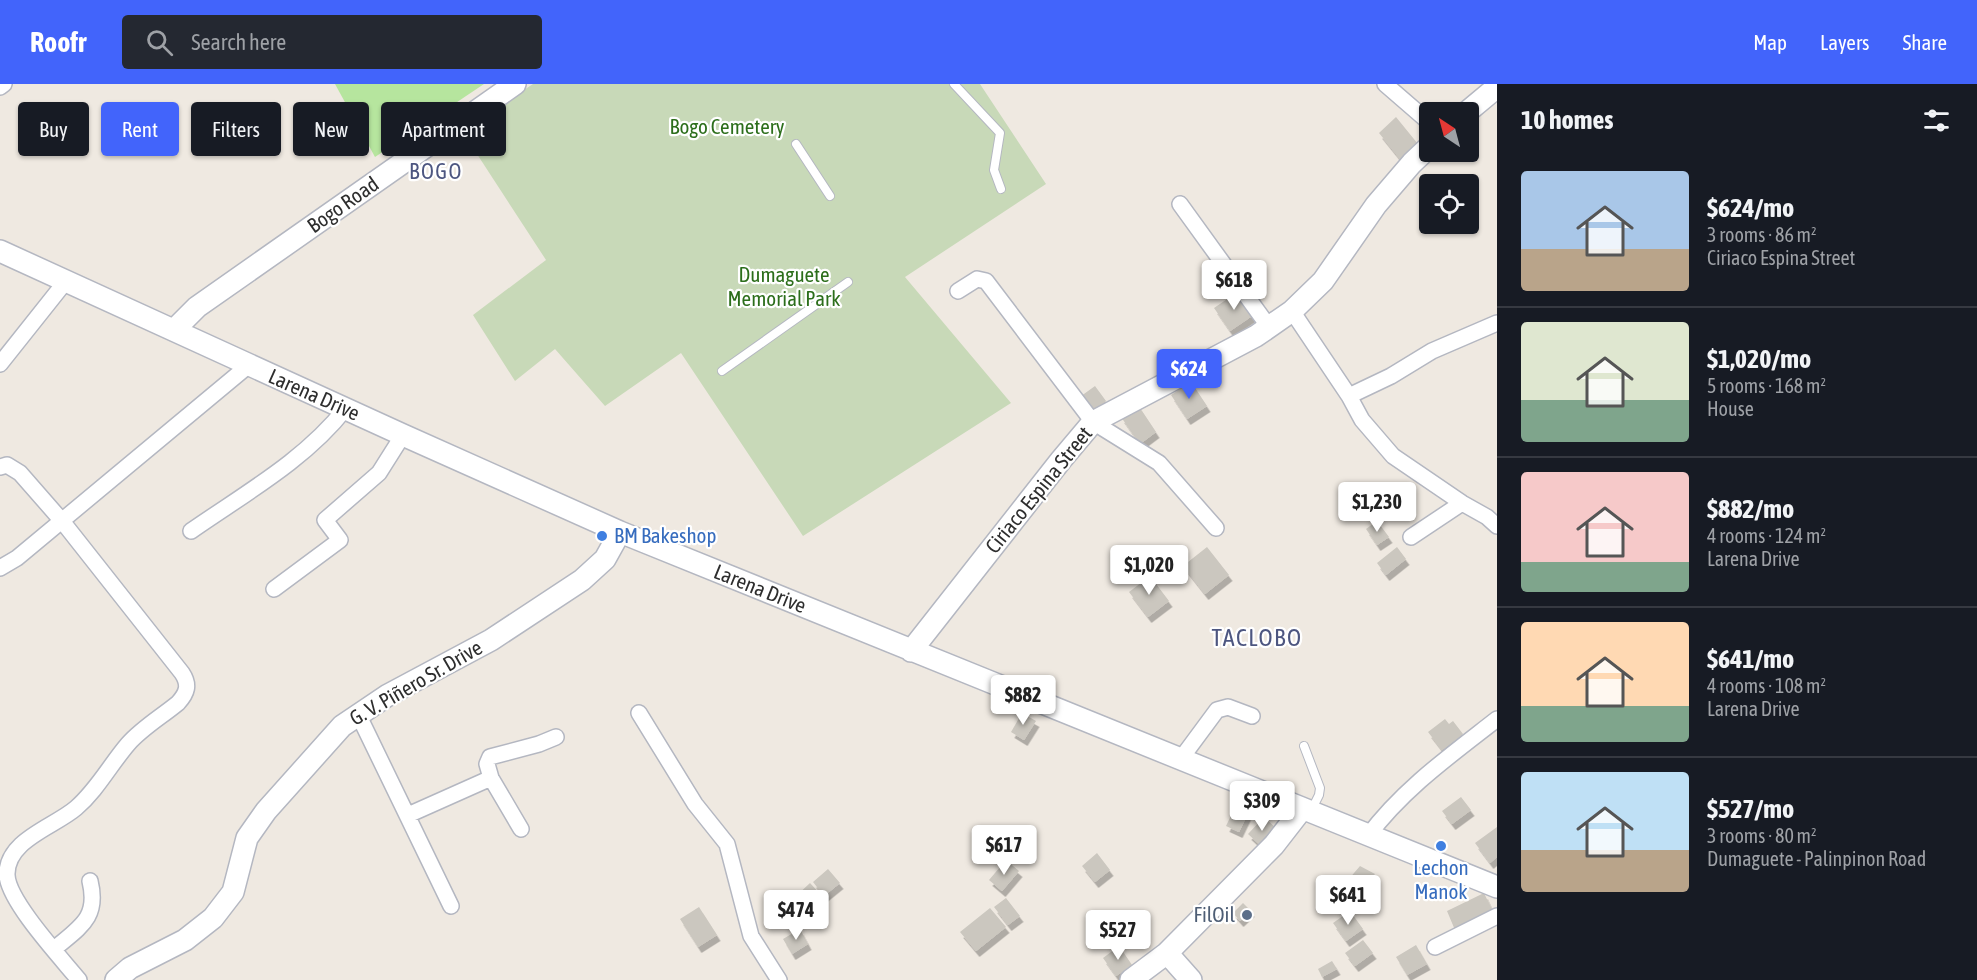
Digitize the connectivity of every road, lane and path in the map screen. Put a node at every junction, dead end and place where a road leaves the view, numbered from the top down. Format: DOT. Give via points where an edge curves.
graph roads {
  1 [pos="4,84"];
  2 [pos="515,84"];
  3 [pos="954,84"];
  4 [pos="1385,84"];
  5 [pos="0,87"];
  6 [pos="1497,87"];
  7 [pos="1479,102"];
  8 [pos="1419,113"];
  9 [pos="796,144"];
  10 [pos="1419,156"];
  11 [pos="1001,189"];
  12 [pos="830,196"];
  13 [pos="1180,204"];
  14 [pos="0,251"];
  15 [pos="66,281"];
  16 [pos="848,282"];
  17 [pos="958,291"];
  18 [pos="1292,311"];
  19 [pos="1497,323"];
  20 [pos="1269,327"];
  21 [pos="174,330"];
  22 [pos="0,364"];
  23 [pos="249,365"];
  24 [pos="722,371"];
  25 [pos="1349,396"];
  26 [pos="345,409"];
  27 [pos="1093,423"];
  28 [pos="403,435"];
  29 [pos="0,467"];
  30 [pos="1462,503"];
  31 [pos="62,521"];
  32 [pos="1497,526"];
  33 [pos="1216,528"];
  34 [pos="191,531"];
  35 [pos="620,532"];
  36 [pos="1411,537"];
  37 [pos="0,568"];
  38 [pos="274,589"];
  39 [pos="911,651"];
  40 [pos="639,713"];
  41 [pos="358,714"];
  42 [pos="1252,716"];
  43 [pos="1497,719"];
  44 [pos="556,737"];
  45 [pos="1304,747"];
  46 [pos="1180,760"];
  47 [pos="491,778"];
  48 [pos="1306,811"];
  49 [pos="408,815"];
  50 [pos="521,830"];
  51 [pos="1368,836"];
  52 [pos="90,881"];
  53 [pos="1497,887"];
  54 [pos="451,906"];
  55 [pos="1497,916"];
  56 [pos="1435,947"];
  57 [pos="54,949"];
  58 [pos="1167,953"];
  59 [pos="79,980"];
  60 [pos="116,980"];
  61 [pos="779,980"];
  62 [pos="1131,980"];
  63 [pos="1191,980"];
  1 -- 5 [label="street"];
  2 -- 21 [label="main road, Bogo Road" via="197,307"];
  3 -- 11 [label="lane" via="1000,133 994,171"];
  4 -- 8 [label="street"];
  6 -- 7 [label="main road"];
  9 -- 12 [label="lane"];
  10 -- 18 [label="main road, Ciriaco Espina Street" via="1376,204 1323,281"];
  13 -- 20 [label="street"];
  14 -- 15 [label="main road, Larena Drive"];
  15 -- 21 [label="main road, Larena Drive"];
  15 -- 22 [label="street"];
  16 -- 24 [label="lane"];
  17 -- 27 [label="street" via="977,279 986,281"];
  18 -- 20 [label="main road, Ciriaco Espina Street"];
  18 -- 25 [label="street"];
  19 -- 25 [label="street" via="1432,351"];
  20 -- 27 [label="main road, Ciriaco Espina Street"];
  21 -- 23 [label="main road, Larena Drive"];
  23 -- 26 [label="main road, Larena Drive"];
  23 -- 31 [label="street"];
  25 -- 30 [label="street" via="1362,420 1393,456"];
  26 -- 28 [label="main road, Larena Drive"];
  26 -- 34 [label="street" via="306,450"];
  27 -- 33 [label="street" via="1159,463"];
  27 -- 39 [label="main road, Ciriaco Espina Street"];
  28 -- 35 [label="main road, Larena Drive"];
  28 -- 38 [label="street" via="379,473 325,520 340,540"];
  29 -- 31 [label="street" via="7,465 20,473"];
  30 -- 32 [label="street"];
  30 -- 36 [label="street"];
  31 -- 37 [label="street"];
  31 -- 57 [label="street" via="182,673 188,687 178,704 129,742 76,808 27,840 8,863 12,891"];
  35 -- 39 [label="main road, Larena Drive"];
  35 -- 41 [label="main road, G. V. Piñero Sr. Drive" via="605,559 582,580 491,640"];
  39 -- 46 [label="main road, Larena Drive"];
  40 -- 61 [label="street" via="695,804 727,844 751,936"];
  41 -- 49 [label="street"];
  41 -- 60 [label="main road, G. V. Piñero Sr. Drive" via="330,738 246,838 233,892 213,918 185,940 130,968"];
  42 -- 46 [label="street" via="1228,707 1217,710"];
  43 -- 51 [label="street" via="1435,767 1385,813"];
  44 -- 47 [label="street" via="490,757 487,764"];
  45 -- 48 [label="lane" via="1320,788"];
  46 -- 48 [label="main road, Larena Drive"];
  47 -- 49 [label="street"];
  47 -- 50 [label="street"];
  48 -- 51 [label="main road, Larena Drive"];
  48 -- 58 [label="main road"];
  49 -- 54 [label="street"];
  51 -- 53 [label="main road, Larena Drive"];
  52 -- 57 [label="street" via="92,909 84,923"];
  55 -- 56 [label="street"];
  57 -- 59 [label="street"];
  58 -- 62 [label="main road"];
  58 -- 63 [label="main road"];
}
